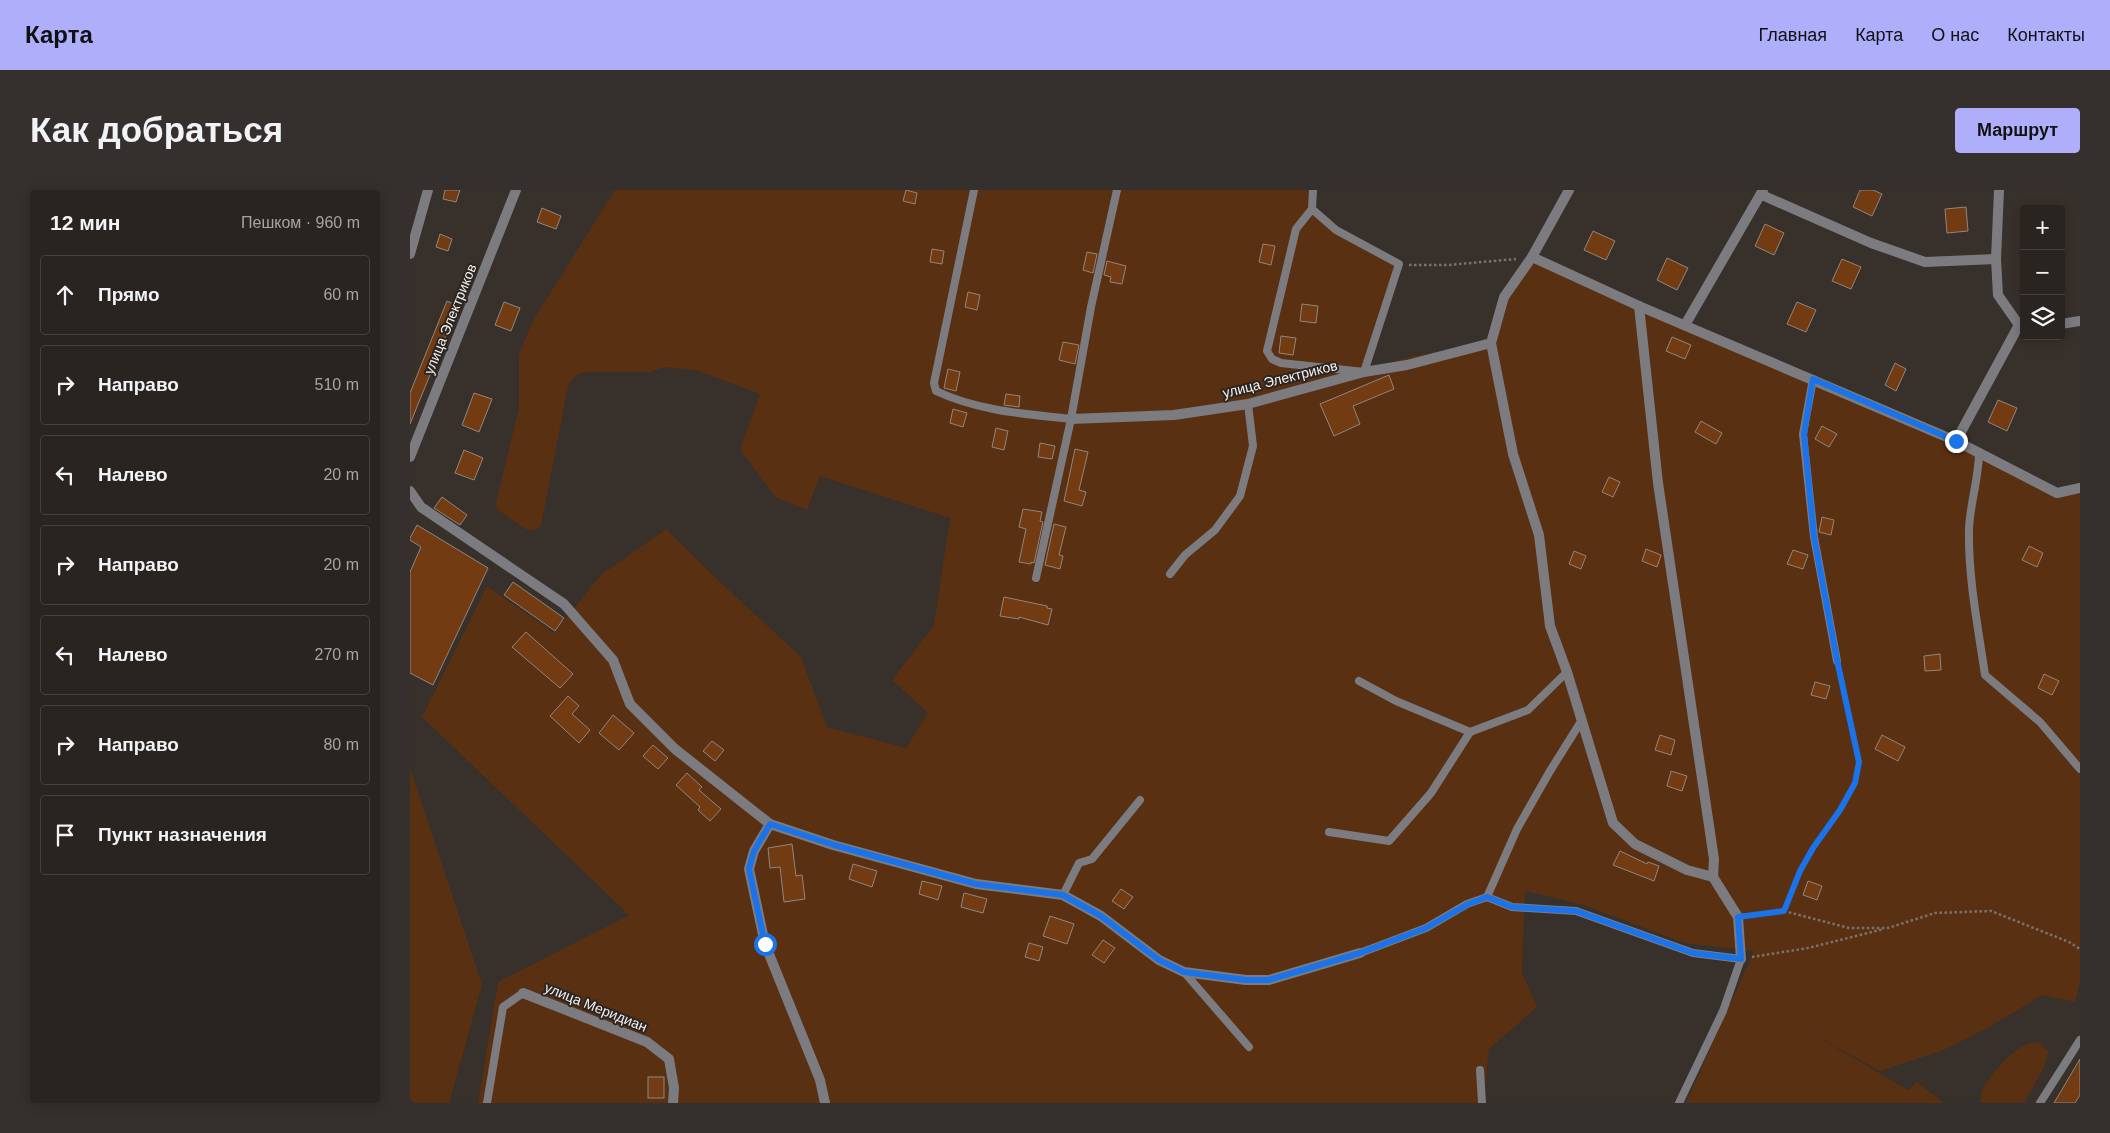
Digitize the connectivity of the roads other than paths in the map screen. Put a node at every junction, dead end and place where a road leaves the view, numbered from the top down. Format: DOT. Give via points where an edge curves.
graph roads {
  1 [pos="428,190"];
  2 [pos="516,190"];
  3 [pos="974,190"];
  4 [pos="1117,190"];
  5 [pos="1313,190"];
  6 [pos="1569,190"];
  7 [pos="1999,190"];
  8 [pos="1762,192"];
  9 [pos="1312,209"];
  10 [pos="412,238"];
  11 [pos="410,254"];
  12 [pos="1532,257"];
  13 [pos="1996,259"];
  14 [pos="1639,306"];
  15 [pos="2080,321"];
  16 [pos="2020,322"];
  17 [pos="2065,323"];
  18 [pos="1685,325"];
  19 [pos="2020,329"];
  20 [pos="1491,343"];
  21 [pos="1364,372"];
  22 [pos="1813,379"];
  23 [pos="1248,404"];
  24 [pos="1071,419"];
  25 [pos="1956,441"];
  26 [pos="1979,452"];
  27 [pos="410,457"];
  28 [pos="2080,488"];
  29 [pos="410,491"];
  30 [pos="1170,574"];
  31 [pos="1036,578"];
  32 [pos="1837,660"];
  33 [pos="1568,672"];
  34 [pos="1359,681"];
  35 [pos="1582,720"];
  36 [pos="1470,732"];
  37 [pos="2080,769"];
  38 [pos="1140,800"];
  39 [pos="770,824"];
  40 [pos="1329,832"];
  41 [pos="1713,877"];
  42 [pos="1063,895"];
  43 [pos="1487,897"];
  44 [pos="1360,953"];
  45 [pos="1741,959"];
  46 [pos="1184,972"];
  47 [pos="524,992"];
  48 [pos="2080,1040"];
  49 [pos="1249,1047"];
  50 [pos="1480,1070"];
  51 [pos="487,1103"];
  52 [pos="673,1103"];
  53 [pos="825,1103"];
  54 [pos="1482,1103"];
  55 [pos="1679,1103"];
  56 [pos="2040,1103"];
  1 -- 10 [label="street"];
  2 -- 27 [label="street, улица Электриков"];
  3 -- 24 [label="lane" via="934,383 936,391 954,399 1005,411"];
  4 -- 24 [label="lane"];
  5 -- 9 [label="lane"];
  6 -- 12 [label="street"];
  7 -- 13 [label="street"];
  8 -- 13 [label="street" via="1871,243 1925,262"];
  8 -- 18 [label="street"];
  9 -- 21 [label="lane" via="1336,230 1398,264"];
  9 -- 21 [label="lane" via="1296,229 1267,351 1272,359 1281,363"];
  10 -- 11 [label="street"];
  12 -- 14 [label="street"];
  12 -- 20 [label="street" via="1504,297"];
  13 -- 16 [label="street" via="1998,295"];
  14 -- 18 [label="street"];
  14 -- 41 [label="street" via="1658,484 1714,859"];
  15 -- 17 [label="street"];
  18 -- 22 [label="street"];
  19 -- 25 [label="street"];
  20 -- 21 [label="street, улица Электриков" via="1407,365"];
  20 -- 33 [label="street" via="1513,454 1539,535 1550,626"];
  21 -- 23 [label="street, улица Электриков"];
  22 -- 25 [label="street"];
  22 -- 32 [label="lane" via="1804,434 1814,537"];
  23 -- 24 [label="street, улица Электриков" via="1174,415"];
  23 -- 30 [label="lane" via="1253,446 1240,496 1215,530 1185,555"];
  24 -- 31 [label="lane"];
  25 -- 26 [label="street"];
  26 -- 28 [label="street" via="2057,493"];
  26 -- 37 [label="lane" via="1969,528 1971,575 1985,675 2040,722"];
  29 -- 39 [label="street" via="421,507 564,604 613,660 630,704 676,749"];
  33 -- 35 [label="street"];
  33 -- 36 [label="lane" via="1528,710"];
  34 -- 36 [label="lane"];
  35 -- 41 [label="street" via="1613,824 1635,844 1687,870"];
  35 -- 43 [label="lane" via="1517,829"];
  36 -- 40 [label="lane" via="1431,793 1389,841"];
  38 -- 42 [label="lane" via="1092,859 1079,863"];
  39 -- 42 [label="street" via="976,884"];
  39 -- 53 [label="street" via="754,851 749,869 765,944 820,1080"];
  41 -- 45 [label="street" via="1738,917"];
  42 -- 46 [label="street" via="1101,916 1159,960"];
  43 -- 44 [label="lane" via="1426,928"];
  43 -- 45 [label="lane" via="1512,907 1576,911 1693,953"];
  44 -- 46 [label="street" via="1269,980"];
  45 -- 55 [label="lane" via="1723,1011"];
  46 -- 49 [label="lane"];
  47 -- 51 [label="lane" via="503,1007"];
  47 -- 52 [label="street, улица Меридиан" via="647,1042 669,1059"];
  48 -- 56 [label="lane"];
  50 -- 54 [label="lane"];
}
